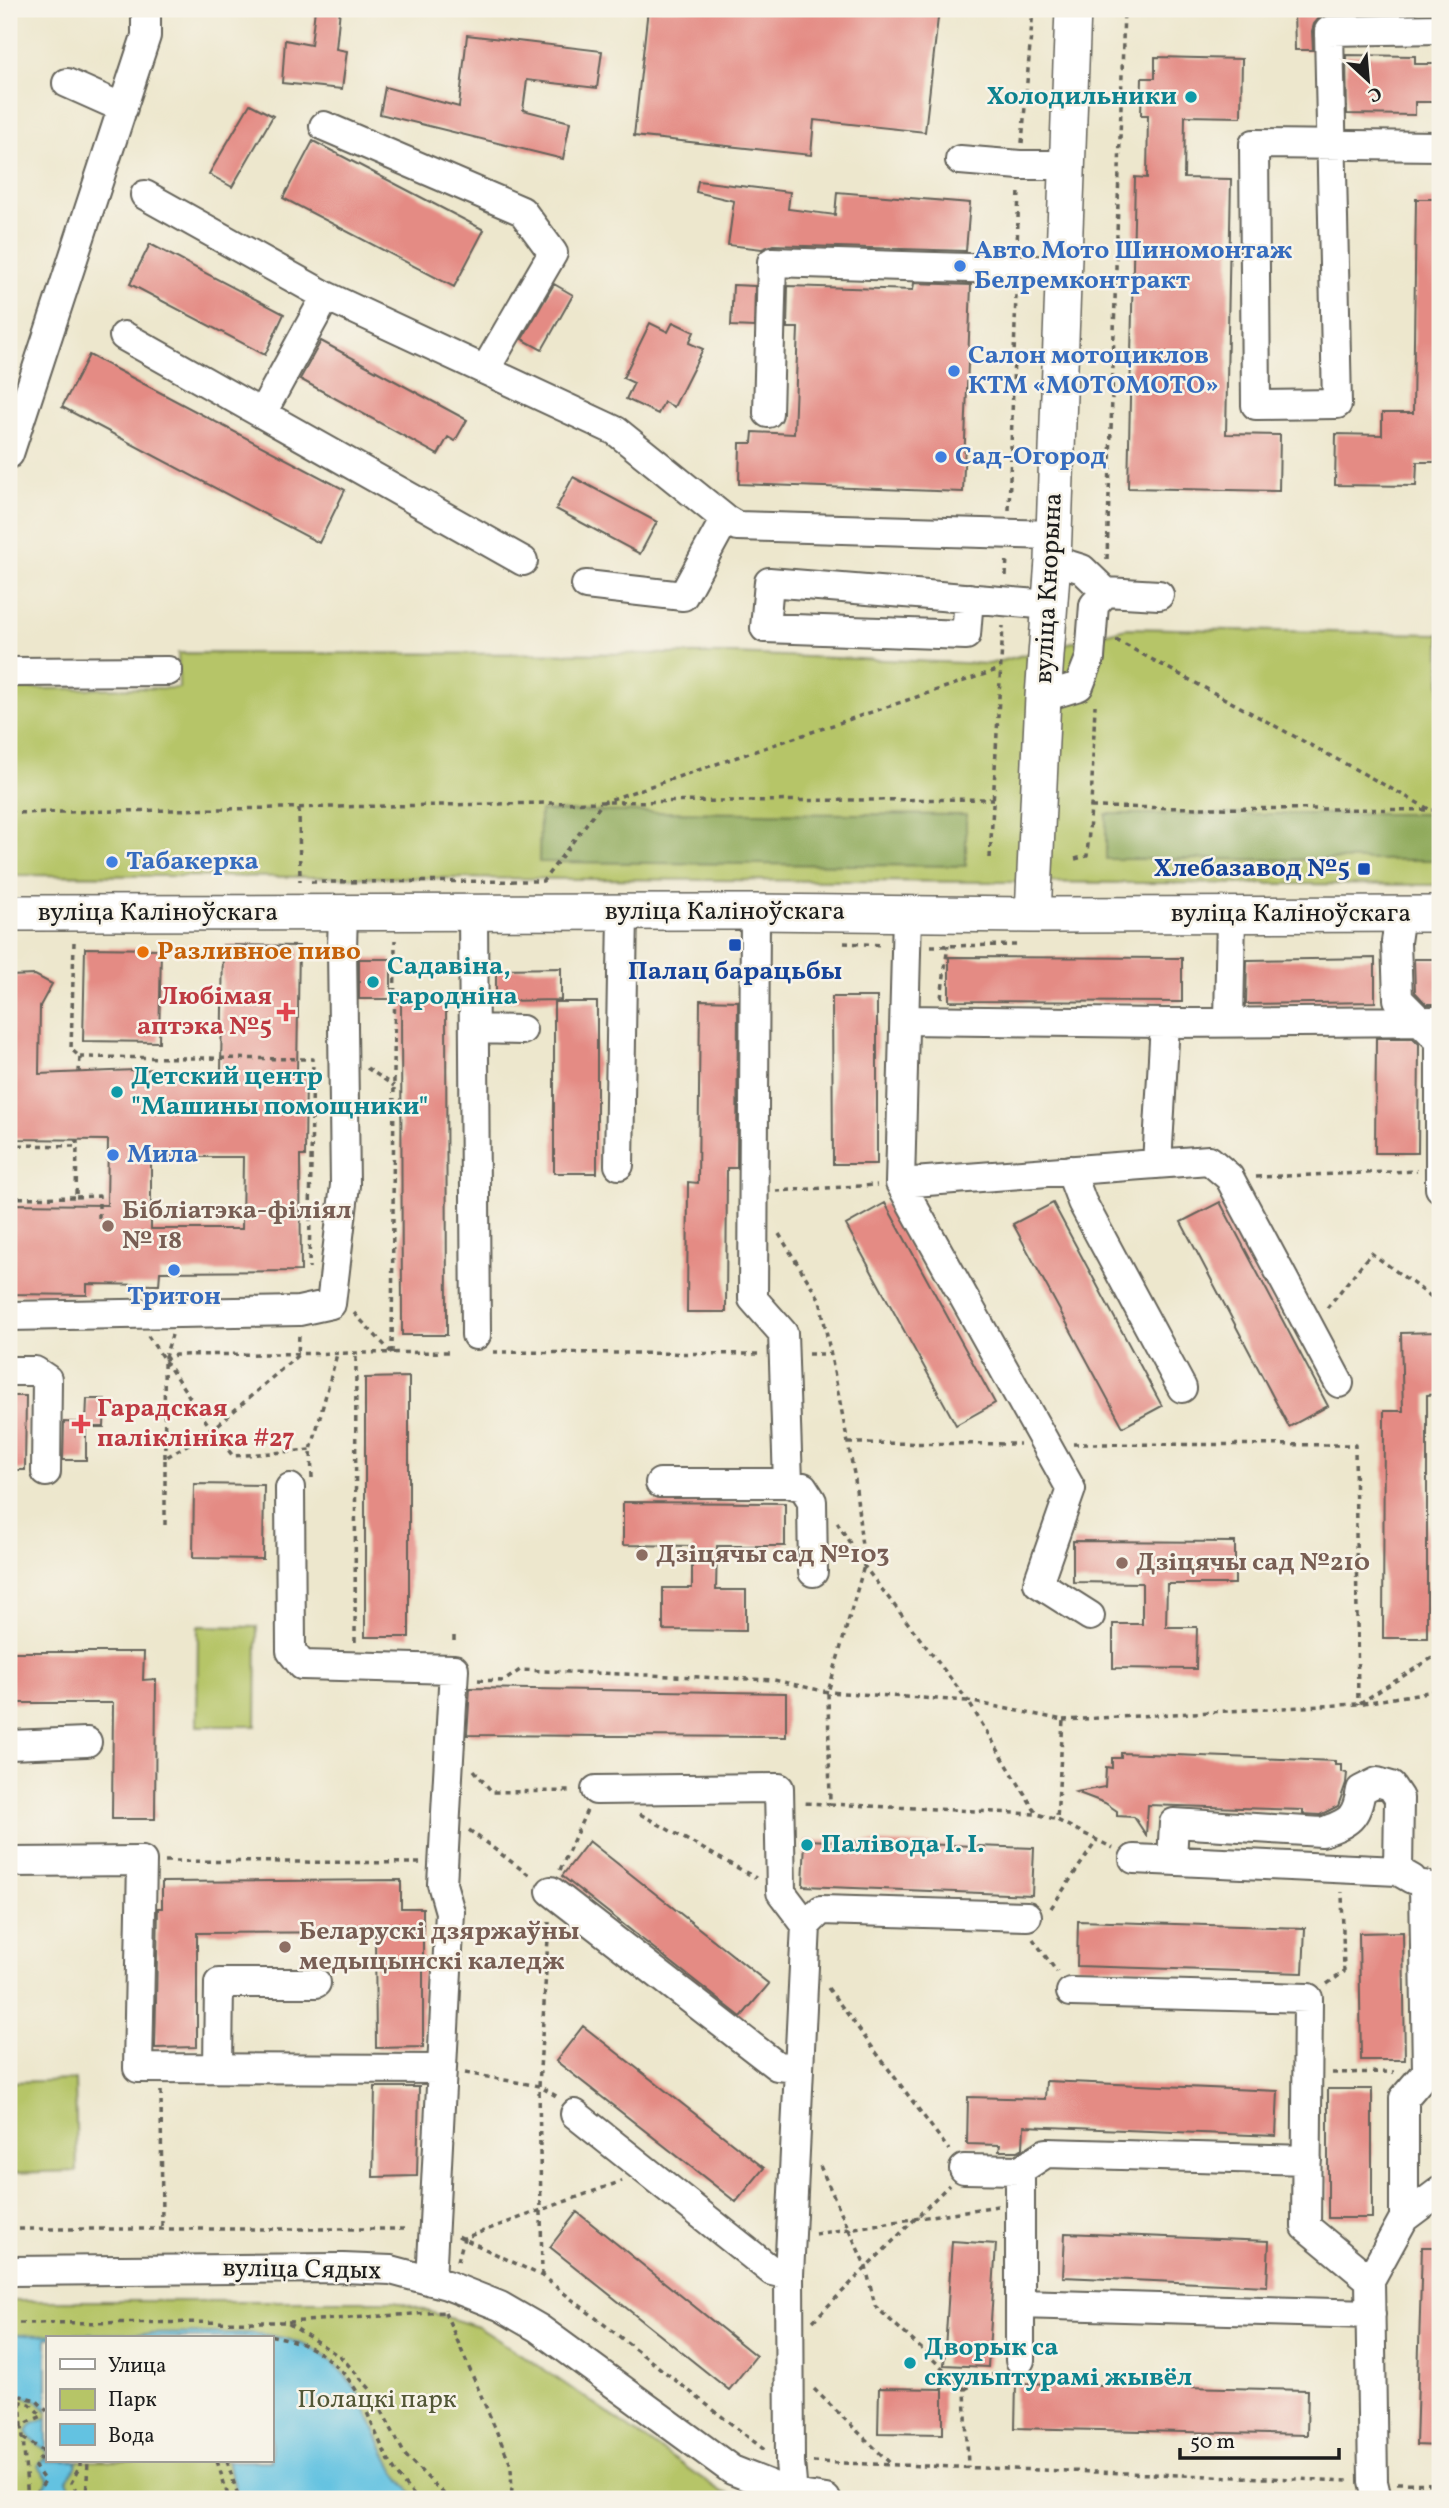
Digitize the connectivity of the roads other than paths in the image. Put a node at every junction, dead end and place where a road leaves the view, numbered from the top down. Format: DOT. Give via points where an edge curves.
graph roads {
  1 [pos="1073,9"];
  2 [pos="142,11"];
  3 [pos="1440,29"];
  4 [pos="67,83"];
  5 [pos="122,108"];
  6 [pos="324,126"];
  7 [pos="1333,145"];
  8 [pos="1440,146"];
  9 [pos="960,160"];
  10 [pos="1067,165"];
  11 [pos="145,195"];
  12 [pos="1063,271"];
  13 [pos="326,296"];
  14 [pos="124,336"];
  15 [pos="485,370"];
  16 [pos="262,413"];
  17 [pos="768,413"];
  18 [pos="9,454"];
  19 [pos="725,519"];
  20 [pos="1053,548"];
  21 [pos="523,561"];
  22 [pos="586,585"];
  23 [pos="1106,592"];
  24 [pos="1159,595"];
  25 [pos="970,598"];
  26 [pos="1050,605"];
  27 [pos="169,671"];
  28 [pos="9,672"];
  29 [pos="1043,697"];
  30 [pos="343,912"];
  31 [pos="473,912"];
  32 [pos="623,912"];
  33 [pos="755,912"];
  34 [pos="9,913"];
  35 [pos="907,914"];
  36 [pos="1400,914"];
  37 [pos="1440,914"];
  38 [pos="1033,915"];
  39 [pos="1231,915"];
  40 [pos="905,1020"];
  41 [pos="1229,1021"];
  42 [pos="1430,1021"];
  43 [pos="1165,1023"];
  44 [pos="474,1029"];
  45 [pos="522,1030"];
  46 [pos="1157,1164"];
  47 [pos="619,1165"];
  48 [pos="1440,1170"];
  49 [pos="1070,1171"];
  50 [pos="900,1183"];
  51 [pos="1440,1188"];
  52 [pos="9,1316"];
  53 [pos="483,1344"];
  54 [pos="9,1371"];
  55 [pos="1339,1383"];
  56 [pos="1182,1388"];
  57 [pos="46,1472"];
  58 [pos="660,1483"];
  59 [pos="788,1483"];
  60 [pos="289,1488"];
  61 [pos="813,1572"];
  62 [pos="1090,1616"];
  63 [pos="87,1742"];
  64 [pos="9,1745"];
  65 [pos="596,1790"];
  66 [pos="1134,1859"];
  67 [pos="1172,1860"];
  68 [pos="9,1862"];
  69 [pos="1398,1871"];
  70 [pos="1432,1881"];
  71 [pos="551,1891"];
  72 [pos="1028,1916"];
  73 [pos="806,1925"];
  74 [pos="316,1983"];
  75 [pos="1071,1992"];
  76 [pos="1434,2061"];
  77 [pos="218,2068"];
  78 [pos="799,2068"];
  79 [pos="442,2069"];
  80 [pos="575,2114"];
  81 [pos="1307,2160"];
  82 [pos="964,2169"];
  83 [pos="1020,2170"];
  84 [pos="1440,2191"];
  85 [pos="1404,2218"];
  86 [pos="9,2271"];
  87 [pos="789,2276"];
  88 [pos="1370,2280"];
  89 [pos="431,2281"];
  90 [pos="1020,2305"];
  91 [pos="1371,2314"];
  92 [pos="1020,2360"];
  93 [pos="1375,2491"];
  94 [pos="793,2494"];
  95 [pos="826,2499"];
  1 -- 10 [label="main road, вуліца Кнорына"];
  2 -- 5 [label="street" via="146,36"];
  3 -- 7 [label="street" via="1329,31"];
  4 -- 5 [label="street"];
  5 -- 18 [label="street"];
  6 -- 15 [label="street" via="522,211 553,253"];
  7 -- 7 [label="street" via="1254,144 1256,405 1337,404"];
  7 -- 8 [label="street"];
  9 -- 10 [label="street"];
  10 -- 12 [label="main road, вуліца Кнорына"];
  11 -- 13 [label="street"];
  12 -- 17 [label="street" via="772,262"];
  12 -- 20 [label="main road, вуліца Кнорына"];
  13 -- 15 [label="street"];
  13 -- 16 [label="street"];
  14 -- 16 [label="street"];
  15 -- 19 [label="street" via="616,431"];
  16 -- 21 [label="street"];
  19 -- 20 [label="street" via="737,526 1009,534"];
  19 -- 22 [label="street" via="682,596"];
  20 -- 23 [label="street"];
  20 -- 26 [label="main road, вуліца Кнорына"];
  23 -- 24 [label="street"];
  23 -- 29 [label="street" via="1094,605 1090,658 1079,686"];
  25 -- 25 [label="street" via="769,582 765,628 966,635"];
  25 -- 26 [label="street"];
  26 -- 29 [label="main road, вуліца Кнорына"];
  27 -- 28 [label="street"];
  29 -- 38 [label="main road, вуліца Кнорына"];
  30 -- 31 [label="main road, вуліца Каліноўскага"];
  30 -- 34 [label="main road, вуліца Каліноўскага"];
  30 -- 52 [label="street" via="345,1185 320,1284 331,1304 299,1311"];
  31 -- 32 [label="main road, вуліца Каліноўскага"];
  31 -- 44 [label="street"];
  32 -- 33 [label="main road, вуліца Каліноўскага"];
  32 -- 47 [label="street"];
  33 -- 35 [label="main road, вуліца Каліноўскага"];
  33 -- 59 [label="street" via="753,1299 783,1333"];
  35 -- 38 [label="main road, вуліца Каліноўскага"];
  35 -- 40 [label="street"];
  36 -- 37 [label="main road, вуліца Каліноўскага"];
  36 -- 39 [label="main road, вуліца Каліноўскага"];
  36 -- 42 [label="street" via="1398,999"];
  38 -- 39 [label="main road, вуліца Каліноўскага"];
  39 -- 41 [label="street"];
  40 -- 43 [label="street"];
  40 -- 50 [label="street"];
  41 -- 42 [label="street"];
  41 -- 43 [label="street"];
  42 -- 48 [label="street" via="1440,1041"];
  43 -- 46 [label="street"];
  44 -- 45 [label="street"];
  44 -- 53 [label="street"];
  46 -- 49 [label="street"];
  46 -- 55 [label="street" via="1209,1160 1229,1177"];
  48 -- 51 [label="street"];
  49 -- 50 [label="street"];
  49 -- 56 [label="street" via="1082,1202"];
  50 -- 62 [label="street" via="1071,1489 1038,1583"];
  54 -- 57 [label="street" via="35,1371 47,1379"];
  58 -- 59 [label="street"];
  59 -- 61 [label="street" via="803,1487 812,1501"];
  60 -- 79 [label="street" via="291,1651 302,1665 454,1669 442,1884 450,1912"];
  63 -- 64 [label="street"];
  65 -- 73 [label="street" via="779,1788 781,1892"];
  66 -- 67 [label="street"];
  67 -- 69 [label="street"];
  67 -- 69 [label="street" via="1174,1824 1322,1832 1341,1826 1357,1812 1361,1790 1377,1782 1391,1786 1399,1798"];
  68 -- 77 [label="street" via="142,1861 138,2068"];
  69 -- 70 [label="street"];
  70 -- 76 [label="street"];
  71 -- 78 [label="street" via="777,2066"];
  72 -- 73 [label="street" via="821,1910"];
  73 -- 78 [label="street"];
  74 -- 77 [label="street" via="219,1983"];
  75 -- 81 [label="street" via="1308,1998"];
  76 -- 85 [label="street" via="1404,2098"];
  77 -- 79 [label="street"];
  78 -- 87 [label="street"];
  79 -- 89 [label="street"];
  80 -- 87 [label="street" via="772,2270"];
  81 -- 83 [label="street" via="1046,2153"];
  81 -- 88 [label="street" via="1306,2227"];
  82 -- 83 [label="street"];
  83 -- 90 [label="street"];
  84 -- 85 [label="street"];
  85 -- 88 [label="street"];
  86 -- 89 [label="street, вуліца Сядых" via="343,2268 391,2270"];
  87 -- 94 [label="street"];
  88 -- 91 [label="street"];
  89 -- 94 [label="street, вуліца Сядых" via="520,2316 732,2470"];
  90 -- 91 [label="street"];
  90 -- 92 [label="street"];
  91 -- 93 [label="street"];
  94 -- 95 [label="street, вуліца Сядых"];
}
